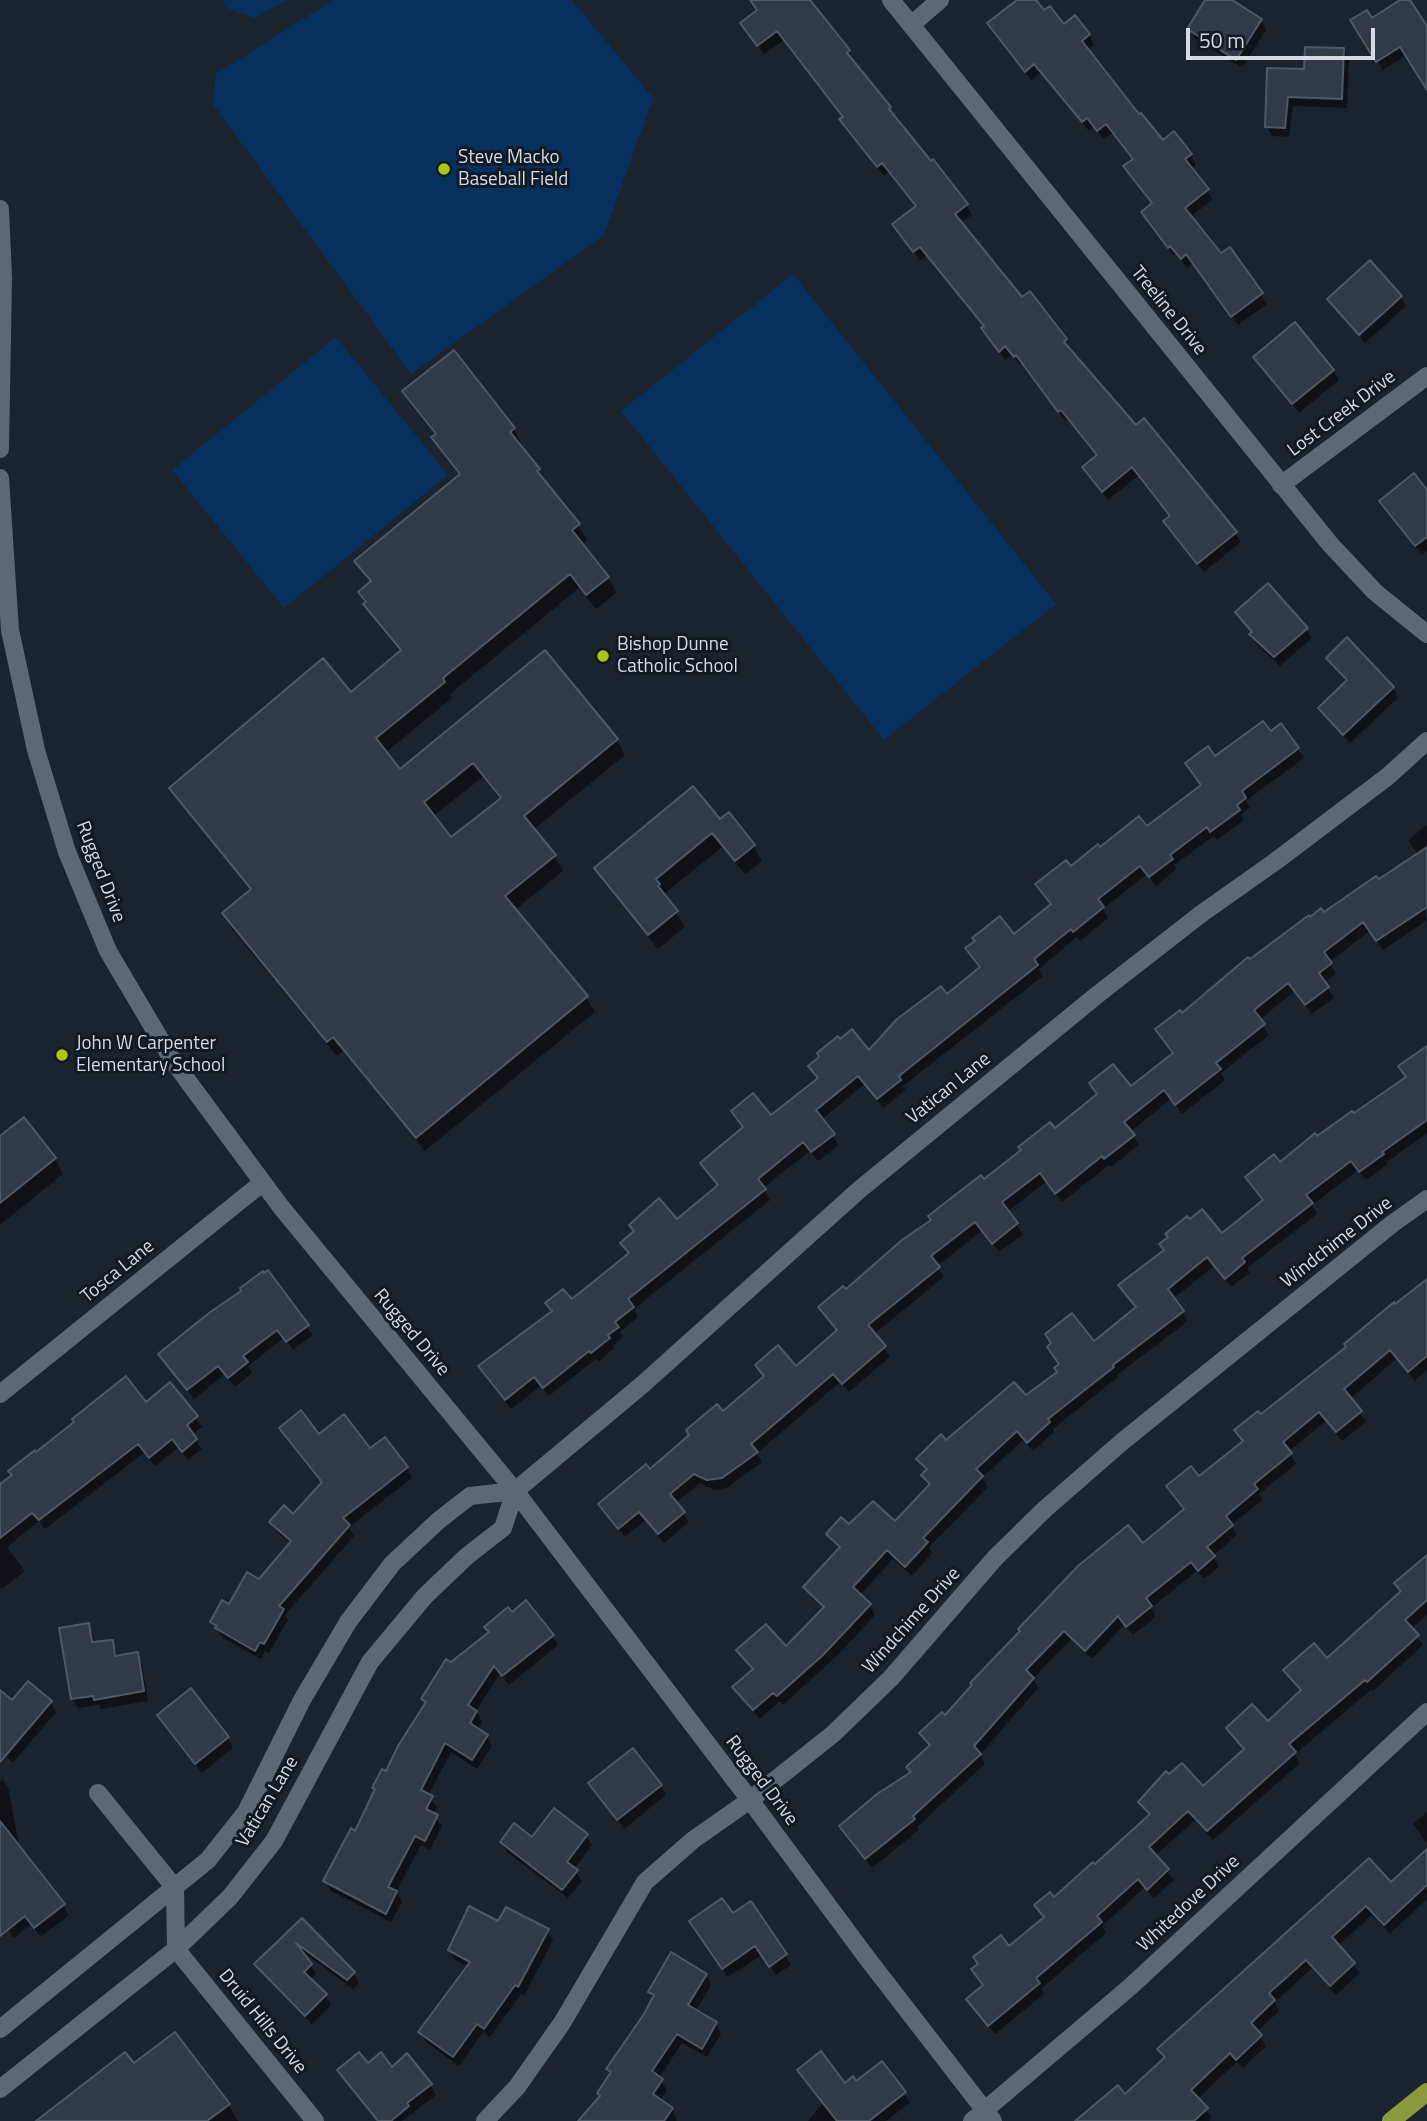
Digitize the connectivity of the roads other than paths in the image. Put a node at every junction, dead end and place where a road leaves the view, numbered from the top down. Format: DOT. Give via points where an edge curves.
graph roads {
  1 [pos="891,0"];
  2 [pos="940,0"];
  3 [pos="911,25"];
  4 [pos="0,209"];
  5 [pos="1427,376"];
  6 [pos="0,449"];
  7 [pos="0,478"];
  8 [pos="1281,485"];
  9 [pos="1427,634"];
  10 [pos="1427,741"];
  11 [pos="262,1183"];
  12 [pos="1427,1199"];
  13 [pos="0,1394"];
  14 [pos="515,1492"];
  15 [pos="1427,1712"];
  16 [pos="98,1793"];
  17 [pos="750,1800"];
  18 [pos="175,1888"];
  19 [pos="176,1949"];
  20 [pos="0,2029"];
  21 [pos="0,2089"];
  22 [pos="1427,2092"];
  23 [pos="983,2118"];
  24 [pos="315,2121"];
  25 [pos="485,2121"];
  26 [pos="1391,2121"];
  1 -- 3 [label="street, Treeline Drive"];
  2 -- 3 [label="street"];
  3 -- 8 [label="street, Treeline Drive"];
  4 -- 6 [label="street"];
  5 -- 8 [label="street, Lost Creek Drive"];
  7 -- 11 [label="street, Rugged Drive" via="10,630 36,750 67,852 107,951 173,1061"];
  8 -- 9 [label="street, Treeline Drive" via="1375,592"];
  10 -- 14 [label="street, Vatican Lane" via="1376,786 1097,995 859,1190"];
  11 -- 13 [label="street, Tosca Lane"];
  11 -- 14 [label="street, Rugged Drive"];
  12 -- 17 [label="street, Windchime Drive" via="1123,1441 1045,1509 995,1558 891,1678 833,1734"];
  14 -- 17 [label="street, Rugged Drive"];
  14 -- 18 [label="street, Vatican Lane" via="470,1496 392,1564 341,1634 302,1700 246,1812 208,1860"];
  14 -- 19 [label="street, Vatican Lane" via="503,1528 425,1596 370,1662 274,1841 230,1897"];
  15 -- 23 [label="street, Whitedove Drive"];
  16 -- 18 [label="street"];
  17 -- 23 [label="street, Rugged Drive"];
  17 -- 25 [label="street, Windchime Drive" via="693,1840 645,1882 562,2023 517,2087"];
  18 -- 19 [label="street"];
  18 -- 20 [label="street, Vatican Lane"];
  19 -- 21 [label="street, Vatican Lane"];
  19 -- 24 [label="street, Druid Hills Drive"];
  22 -- 26 [label="main road"];
}
